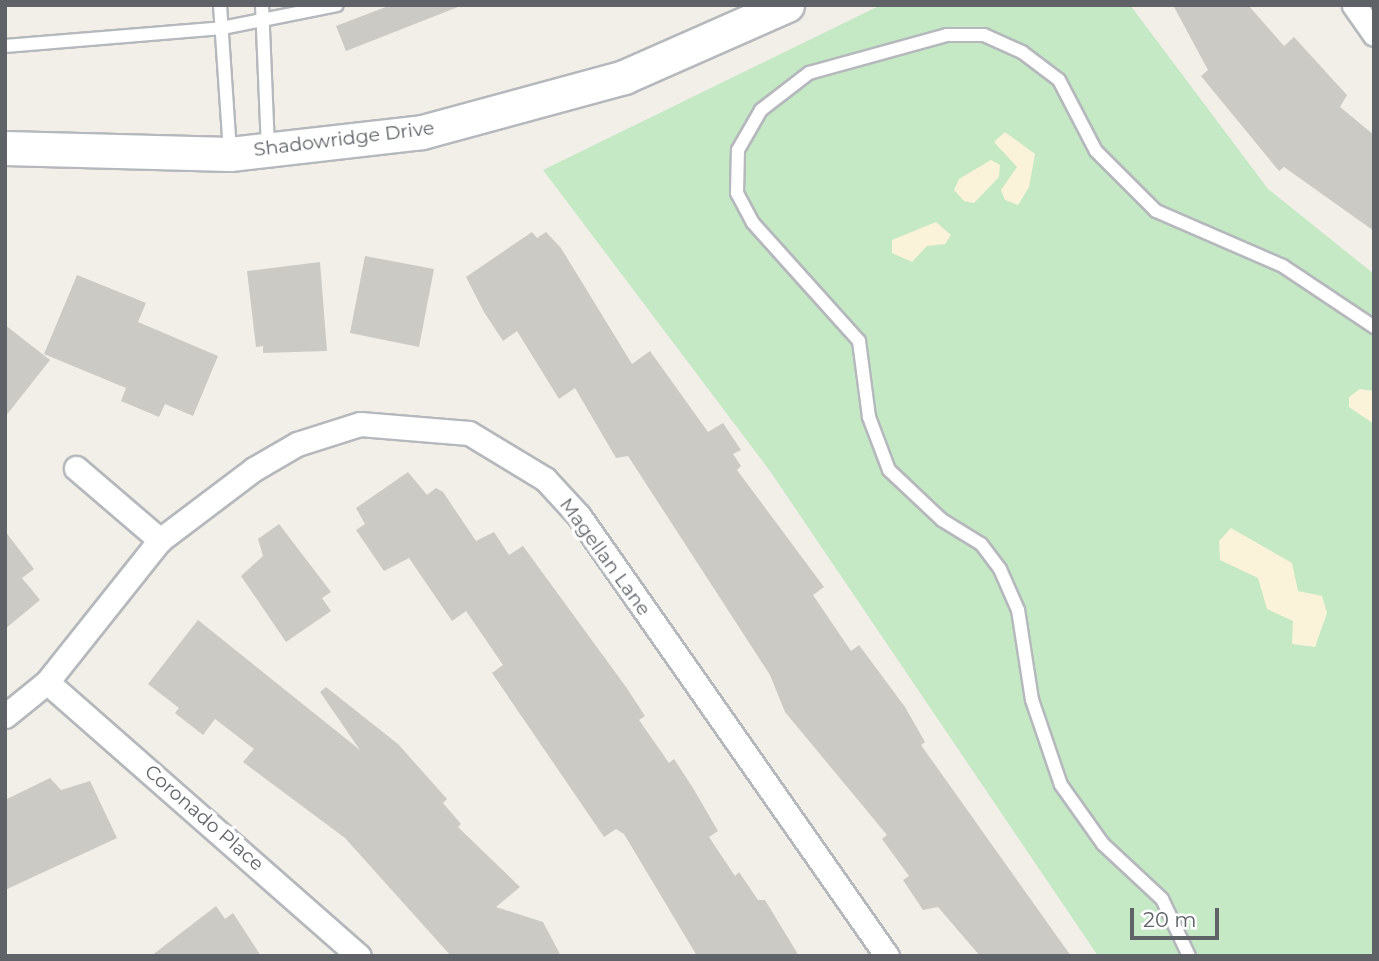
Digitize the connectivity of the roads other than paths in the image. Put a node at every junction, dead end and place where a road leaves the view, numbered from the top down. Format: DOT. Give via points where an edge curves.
graph roads {
  1 [pos="220,5"];
  2 [pos="262,5"];
  3 [pos="337,5"];
  4 [pos="787,5"];
  5 [pos="1354,5"];
  6 [pos="263,22"];
  7 [pos="222,28"];
  8 [pos="1374,34"];
  9 [pos="5,46"];
  10 [pos="5,148"];
  11 [pos="268,150"];
  12 [pos="230,154"];
  13 [pos="1374,327"];
  14 [pos="76,468"];
  15 [pos="160,540"];
  16 [pos="47,682"];
  17 [pos="5,716"];
  18 [pos="359,956"];
  19 [pos="887,956"];
  20 [pos="1189,956"];
  1 -- 7 [label="lane"];
  2 -- 6 [label="lane"];
  3 -- 6 [label="lane"];
  4 -- 11 [label="main road, Shadowridge Drive" via="624,77 422,132"];
  5 -- 8 [label="street"];
  6 -- 7 [label="lane"];
  6 -- 11 [label="lane"];
  7 -- 9 [label="lane"];
  7 -- 12 [label="lane"];
  10 -- 12 [label="main road, Shadowridge Drive"];
  11 -- 12 [label="main road, Shadowridge Drive"];
  13 -- 20 [label="lane" via="1283,266 1156,211 1096,151 1059,80 1022,52 984,35 947,35 808,73 761,110 738,150 737,193 753,223 859,341 869,417 889,470 942,520 981,544 1000,569 1018,610 1032,700 1062,785 1103,845 1162,899"];
  14 -- 15 [label="street"];
  15 -- 16 [label="street, Magellan Lane"];
  15 -- 19 [label="street, Magellan Lane" via="297,444 360,424 468,433 545,479 579,516"];
  16 -- 17 [label="street, Magellan Lane"];
  16 -- 18 [label="street, Coronado Place"];
}
